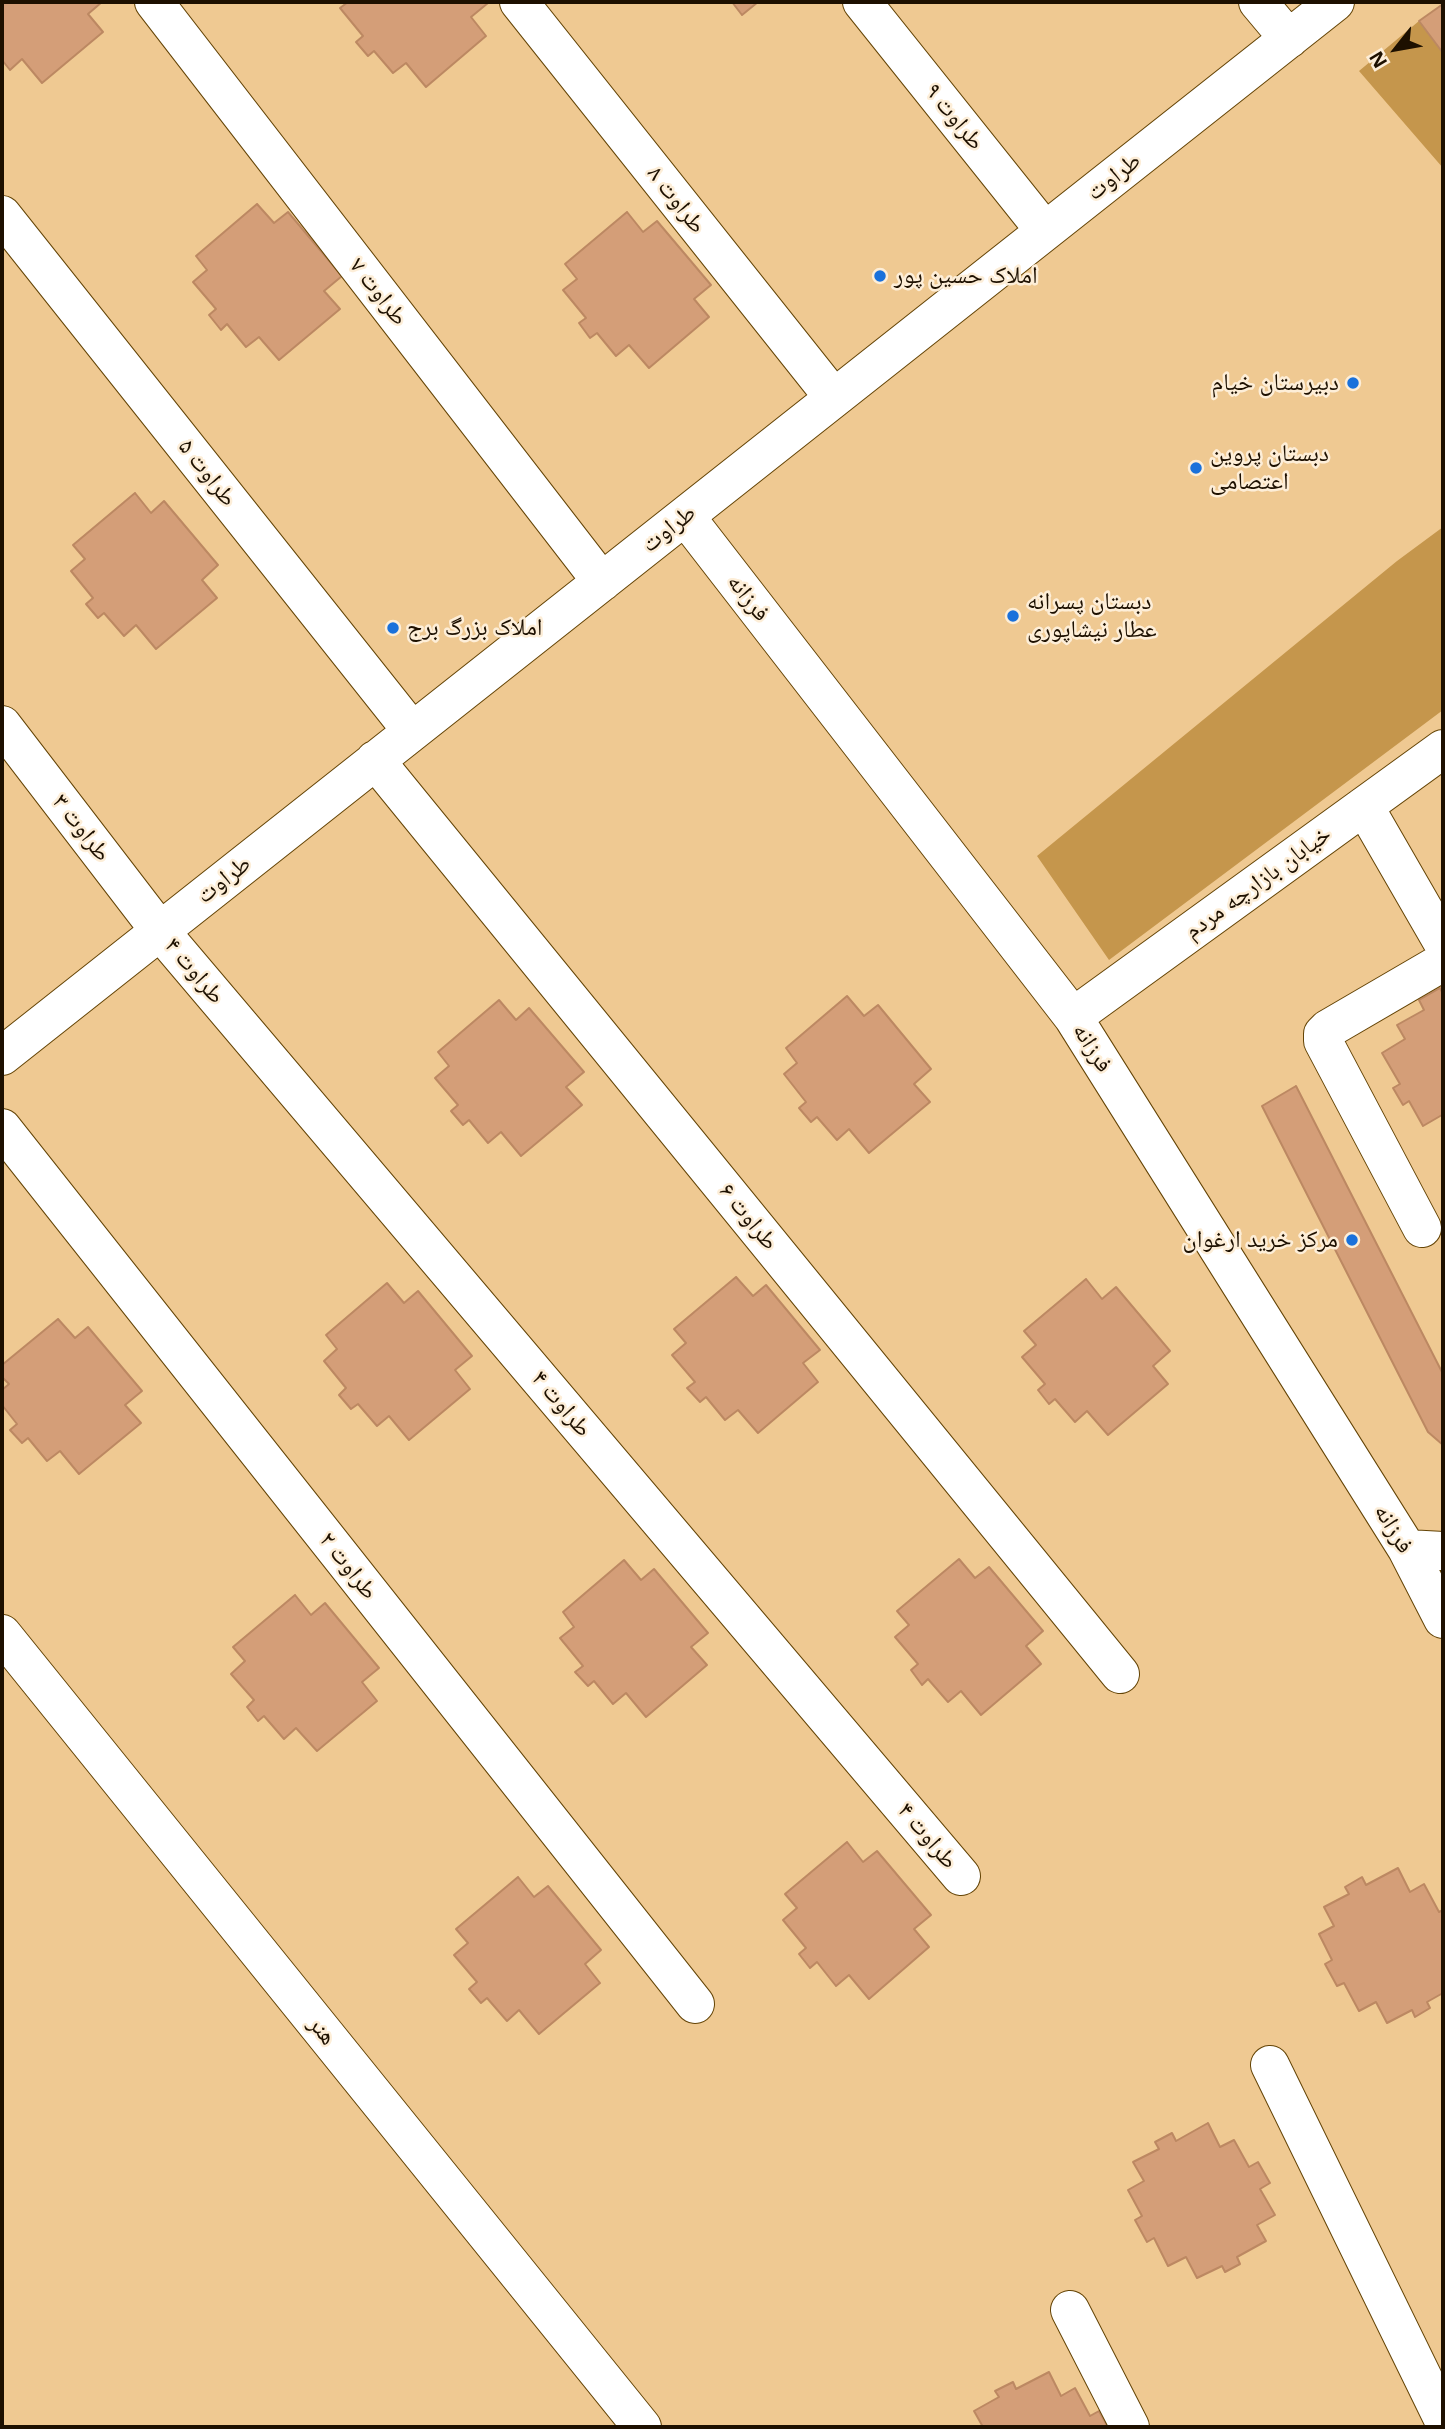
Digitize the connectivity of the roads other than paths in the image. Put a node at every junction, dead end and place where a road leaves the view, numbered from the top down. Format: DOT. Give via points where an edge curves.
graph roads {
  1 [pos="154,2"];
  2 [pos="519,2"];
  3 [pos="862,2"];
  4 [pos="1258,2"];
  5 [pos="1335,2"];
  6 [pos="1289,39"];
  7 [pos="2,215"];
  8 [pos="1045,231"];
  9 [pos="834,398"];
  10 [pos="685,516"];
  11 [pos="602,582"];
  12 [pos="2,725"];
  13 [pos="412,731"];
  14 [pos="1443,749"];
  15 [pos="375,761"];
  16 [pos="1364,806"];
  17 [pos="160,931"];
  18 [pos="1443,943"];
  19 [pos="1443,962"];
  20 [pos="1073,1017"];
  21 [pos="2,1056"];
  22 [pos="2,1128"];
  23 [pos="1422,1228"];
  24 [pos="1425,1550"];
  25 [pos="1443,1619"];
  26 [pos="2,1634"];
  27 [pos="1120,1674"];
  28 [pos="961,1876"];
  29 [pos="695,2004"];
  30 [pos="1270,2065"];
  31 [pos="1070,2310"];
  32 [pos="1443,2419"];
  33 [pos="642,2427"];
  34 [pos="1130,2427"];
  1 -- 11 [label="street, طراوت ۷"];
  2 -- 9 [label="street, طراوت ۸"];
  3 -- 8 [label="street, طراوت ۹"];
  4 -- 6 [label="street"];
  5 -- 6 [label="street, طراوت"];
  6 -- 8 [label="street, طراوت"];
  7 -- 13 [label="street, طراوت ۵"];
  8 -- 9 [label="street, طراوت"];
  9 -- 10 [label="street, طراوت"];
  10 -- 11 [label="street, طراوت"];
  10 -- 20 [label="street, فرزانه"];
  11 -- 13 [label="street, طراوت"];
  12 -- 17 [label="street, طراوت ۳"];
  13 -- 15 [label="street, طراوت"];
  14 -- 16 [label="street, خیابان بازارچه مردم"];
  15 -- 17 [label="street, طراوت"];
  15 -- 27 [label="street, طراوت ۶"];
  16 -- 18 [label="street"];
  16 -- 20 [label="street, خیابان بازارچه مردم"];
  17 -- 21 [label="street, طراوت"];
  17 -- 28 [label="street, طراوت ۴"];
  19 -- 23 [label="street" via="1323,1034"];
  20 -- 24 [label="street, فرزانه"];
  22 -- 29 [label="street, طراوت ۲"];
  24 -- 25 [label="street, فرزانه"];
  26 -- 33 [label="street, هنر"];
  30 -- 32 [label="street"];
  31 -- 34 [label="street"];
}
